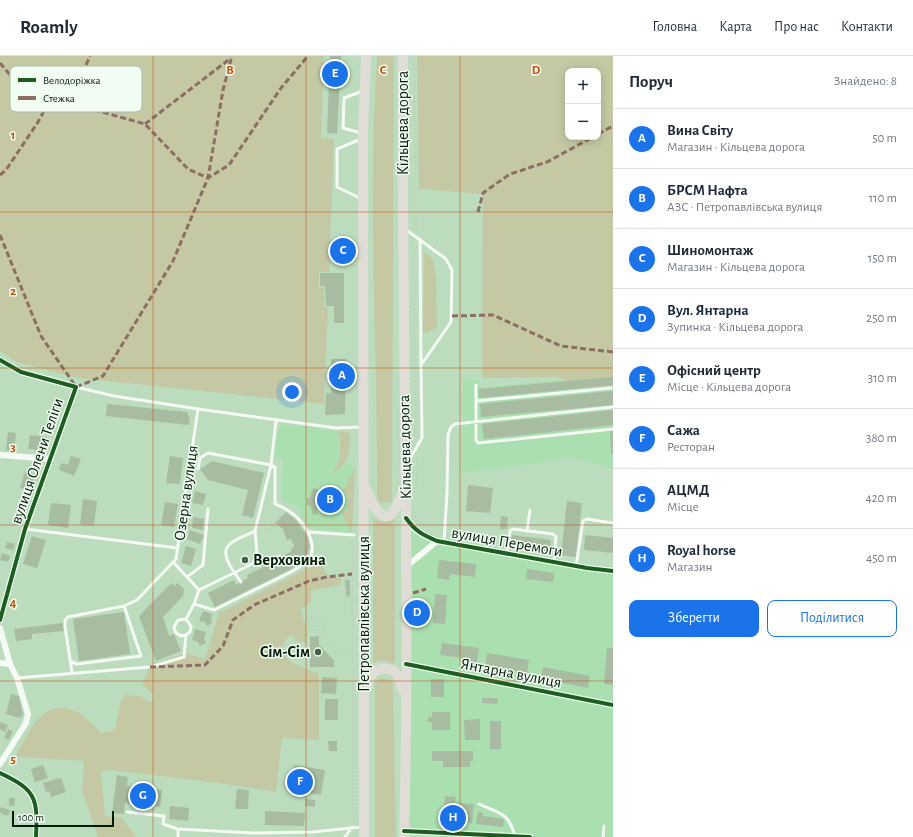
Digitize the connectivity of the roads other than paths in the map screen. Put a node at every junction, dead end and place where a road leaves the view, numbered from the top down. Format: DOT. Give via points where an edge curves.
graph roads {
  1 [pos="366,56"];
  2 [pos="403,56"];
  3 [pos="364,91"];
  4 [pos="363,136"];
  5 [pos="363,200"];
  6 [pos="402,227"];
  7 [pos="420,239"];
  8 [pos="0,360"];
  9 [pos="421,365"];
  10 [pos="476,385"];
  11 [pos="76,387"];
  12 [pos="611,388"];
  13 [pos="476,401"];
  14 [pos="613,407"];
  15 [pos="198,408"];
  16 [pos="276,421"];
  17 [pos="476,421"];
  18 [pos="364,427"];
  19 [pos="613,429"];
  20 [pos="0,455"];
  21 [pos="51,460"];
  22 [pos="271,464"];
  23 [pos="405,466"];
  24 [pos="198,469"];
  25 [pos="405,484"];
  26 [pos="364,486"];
  27 [pos="208,508"];
  28 [pos="530,510"];
  29 [pos="406,518"];
  30 [pos="613,523"];
  31 [pos="25,529"];
  32 [pos="255,531"];
  33 [pos="527,531"];
  34 [pos="309,532"];
  35 [pos="354,535"];
  36 [pos="441,542"];
  37 [pos="178,548"];
  38 [pos="507,554"];
  39 [pos="174,562"];
  40 [pos="554,562"];
  41 [pos="407,566"];
  42 [pos="576,566"];
  43 [pos="613,571"];
  44 [pos="235,573"];
  45 [pos="187,577"];
  46 [pos="241,582"];
  47 [pos="199,590"];
  48 [pos="194,604"];
  49 [pos="124,606"];
  50 [pos="186,619"];
  51 [pos="0,620"];
  52 [pos="0,628"];
  53 [pos="186,635"];
  54 [pos="70,661"];
  55 [pos="0,663"];
  56 [pos="10,664"];
  57 [pos="406,664"];
  58 [pos="72,672"];
  59 [pos="17,678"];
  60 [pos="405,700"];
  61 [pos="364,702"];
  62 [pos="613,705"];
  63 [pos="0,764"];
  64 [pos="0,773"];
  65 [pos="479,804"];
  66 [pos="127,812"];
  67 [pos="604,826"];
  68 [pos="353,827"];
  69 [pos="178,829"];
  70 [pos="364,832"];
  71 [pos="404,834"];
  72 [pos="515,836"];
  73 [pos="36,837"];
  74 [pos="178,837"];
  75 [pos="345,837"];
  76 [pos="530,837"];
  77 [pos="603,837"];
  1 -- 3 [label="highway"];
  2 -- 6 [label="highway, Кільцева дорога"];
  3 -- 4 [label="highway"];
  3 -- 4 [label="lane" via="344,98 343,128"];
  4 -- 5 [label="highway"];
  4 -- 5 [label="lane" via="337,149 337,187"];
  5 -- 18 [label="highway, Петропавлівська вулиця"];
  6 -- 7 [label="lane"];
  6 -- 23 [label="highway, Кільцева дорога"];
  7 -- 9 [label="lane"];
  7 -- 9 [label="lane" via="446,258 452,270 451,322"];
  8 -- 11 [label="street, вулиця Олени Теліги" via="21,372"];
  9 -- 23 [label="lane" via="422,438"];
  10 -- 13 [label="lane"];
  11 -- 15 [label="lane" via="114,396"];
  11 -- 21 [label="street, вулиця Олени Теліги"];
  12 -- 13 [label="lane"];
  13 -- 17 [label="lane"];
  14 -- 17 [label="lane"];
  15 -- 16 [label="lane"];
  15 -- 37 [label="lane, Озерна вулиця"];
  16 -- 18 [label="lane" via="336,428"];
  16 -- 22 [label="lane"];
  17 -- 19 [label="lane" via="476,440 481,443"];
  17 -- 36 [label="lane" via="455,424 448,435 447,493"];
  18 -- 26 [label="highway, Петропавлівська вулиця"];
  20 -- 21 [label="street"];
  21 -- 31 [label="street, вулиця Олени Теліги"];
  22 -- 24 [label="lane" via="208,453 200,458"];
  22 -- 32 [label="lane"];
  22 -- 34 [label="lane" via="275,467 275,504 294,513"];
  23 -- 25 [label="highway, Кільцева дорога"];
  25 -- 26 [label="highway" via="394,512 384,516 376,511"];
  25 -- 29 [label="highway, Кільцева дорога"];
  26 -- 61 [label="highway, Петропавлівська вулиця"];
  27 -- 45 [label="lane" via="203,565"];
  28 -- 33 [label="lane"];
  29 -- 36 [label="street, вулиця Перемоги" via="420,534"];
  29 -- 41 [label="highway, Кільцева дорога"];
  30 -- 42 [label="lane" via="587,519 583,521"];
  31 -- 37 [label="lane"];
  31 -- 51 [label="street, вулиця Олени Теліги"];
  32 -- 44 [label="lane" via="257,553 253,562"];
  32 -- 44 [label="lane" via="230,544 226,549 226,560"];
  33 -- 38 [label="lane" via="510,531"];
  33 -- 40 [label="lane" via="553,534 556,537"];
  34 -- 35 [label="lane"];
  34 -- 48 [label="lane" via="313,546 310,560 291,572 214,610"];
  36 -- 38 [label="street, вулиця Перемоги"];
  36 -- 41 [label="street, вулиця Перемоги"];
  37 -- 39 [label="lane, Озерна вулиця"];
  38 -- 40 [label="street, вулиця Перемоги"];
  39 -- 45 [label="lane"];
  39 -- 49 [label="lane, Озерна вулиця" via="136,600"];
  40 -- 42 [label="street, вулиця Перемоги"];
  41 -- 57 [label="highway, Кільцева дорога"];
  42 -- 43 [label="street, вулиця Перемоги"];
  44 -- 46 [label="lane"];
  44 -- 47 [label="lane"];
  45 -- 47 [label="lane"];
  47 -- 48 [label="lane"];
  48 -- 50 [label="lane"];
  49 -- 54 [label="lane, Озерна вулиця" via="68,617 65,620"];
  49 -- 54 [label="lane" via="141,656 77,664"];
  50 -- 53 [label="lane" via="191,626 190,632"];
  50 -- 53 [label="lane" via="178,620 174,627 178,635"];
  52 -- 56 [label="street"];
  53 -- 58 [label="lane" via="186,652 180,659 150,667"];
  54 -- 58 [label="lane, Озерна вулиця"];
  55 -- 56 [label="street"];
  56 -- 59 [label="street"];
  57 -- 60 [label="highway, Кільцева дорога"];
  57 -- 62 [label="street, Янтарна вулиця"];
  58 -- 59 [label="lane"];
  59 -- 63 [label="street" via="28,714 26,723"];
  60 -- 61 [label="highway" via="399,676 394,670 380,668 369,678"];
  60 -- 71 [label="highway, Кільцева дорога"];
  61 -- 70 [label="highway, Петропавлівська вулиця"];
  64 -- 73 [label="street" via="23,786 34,800 37,810"];
  65 -- 72 [label="lane" via="507,816 512,823"];
  66 -- 69 [label="lane" via="164,816 164,824"];
  67 -- 77 [label="lane"];
  68 -- 69 [label="lane" via="304,832 253,833"];
  68 -- 70 [label="lane"];
  68 -- 75 [label="lane"];
  69 -- 74 [label="lane"];
  71 -- 72 [label="street"];
  72 -- 76 [label="street"];
}
